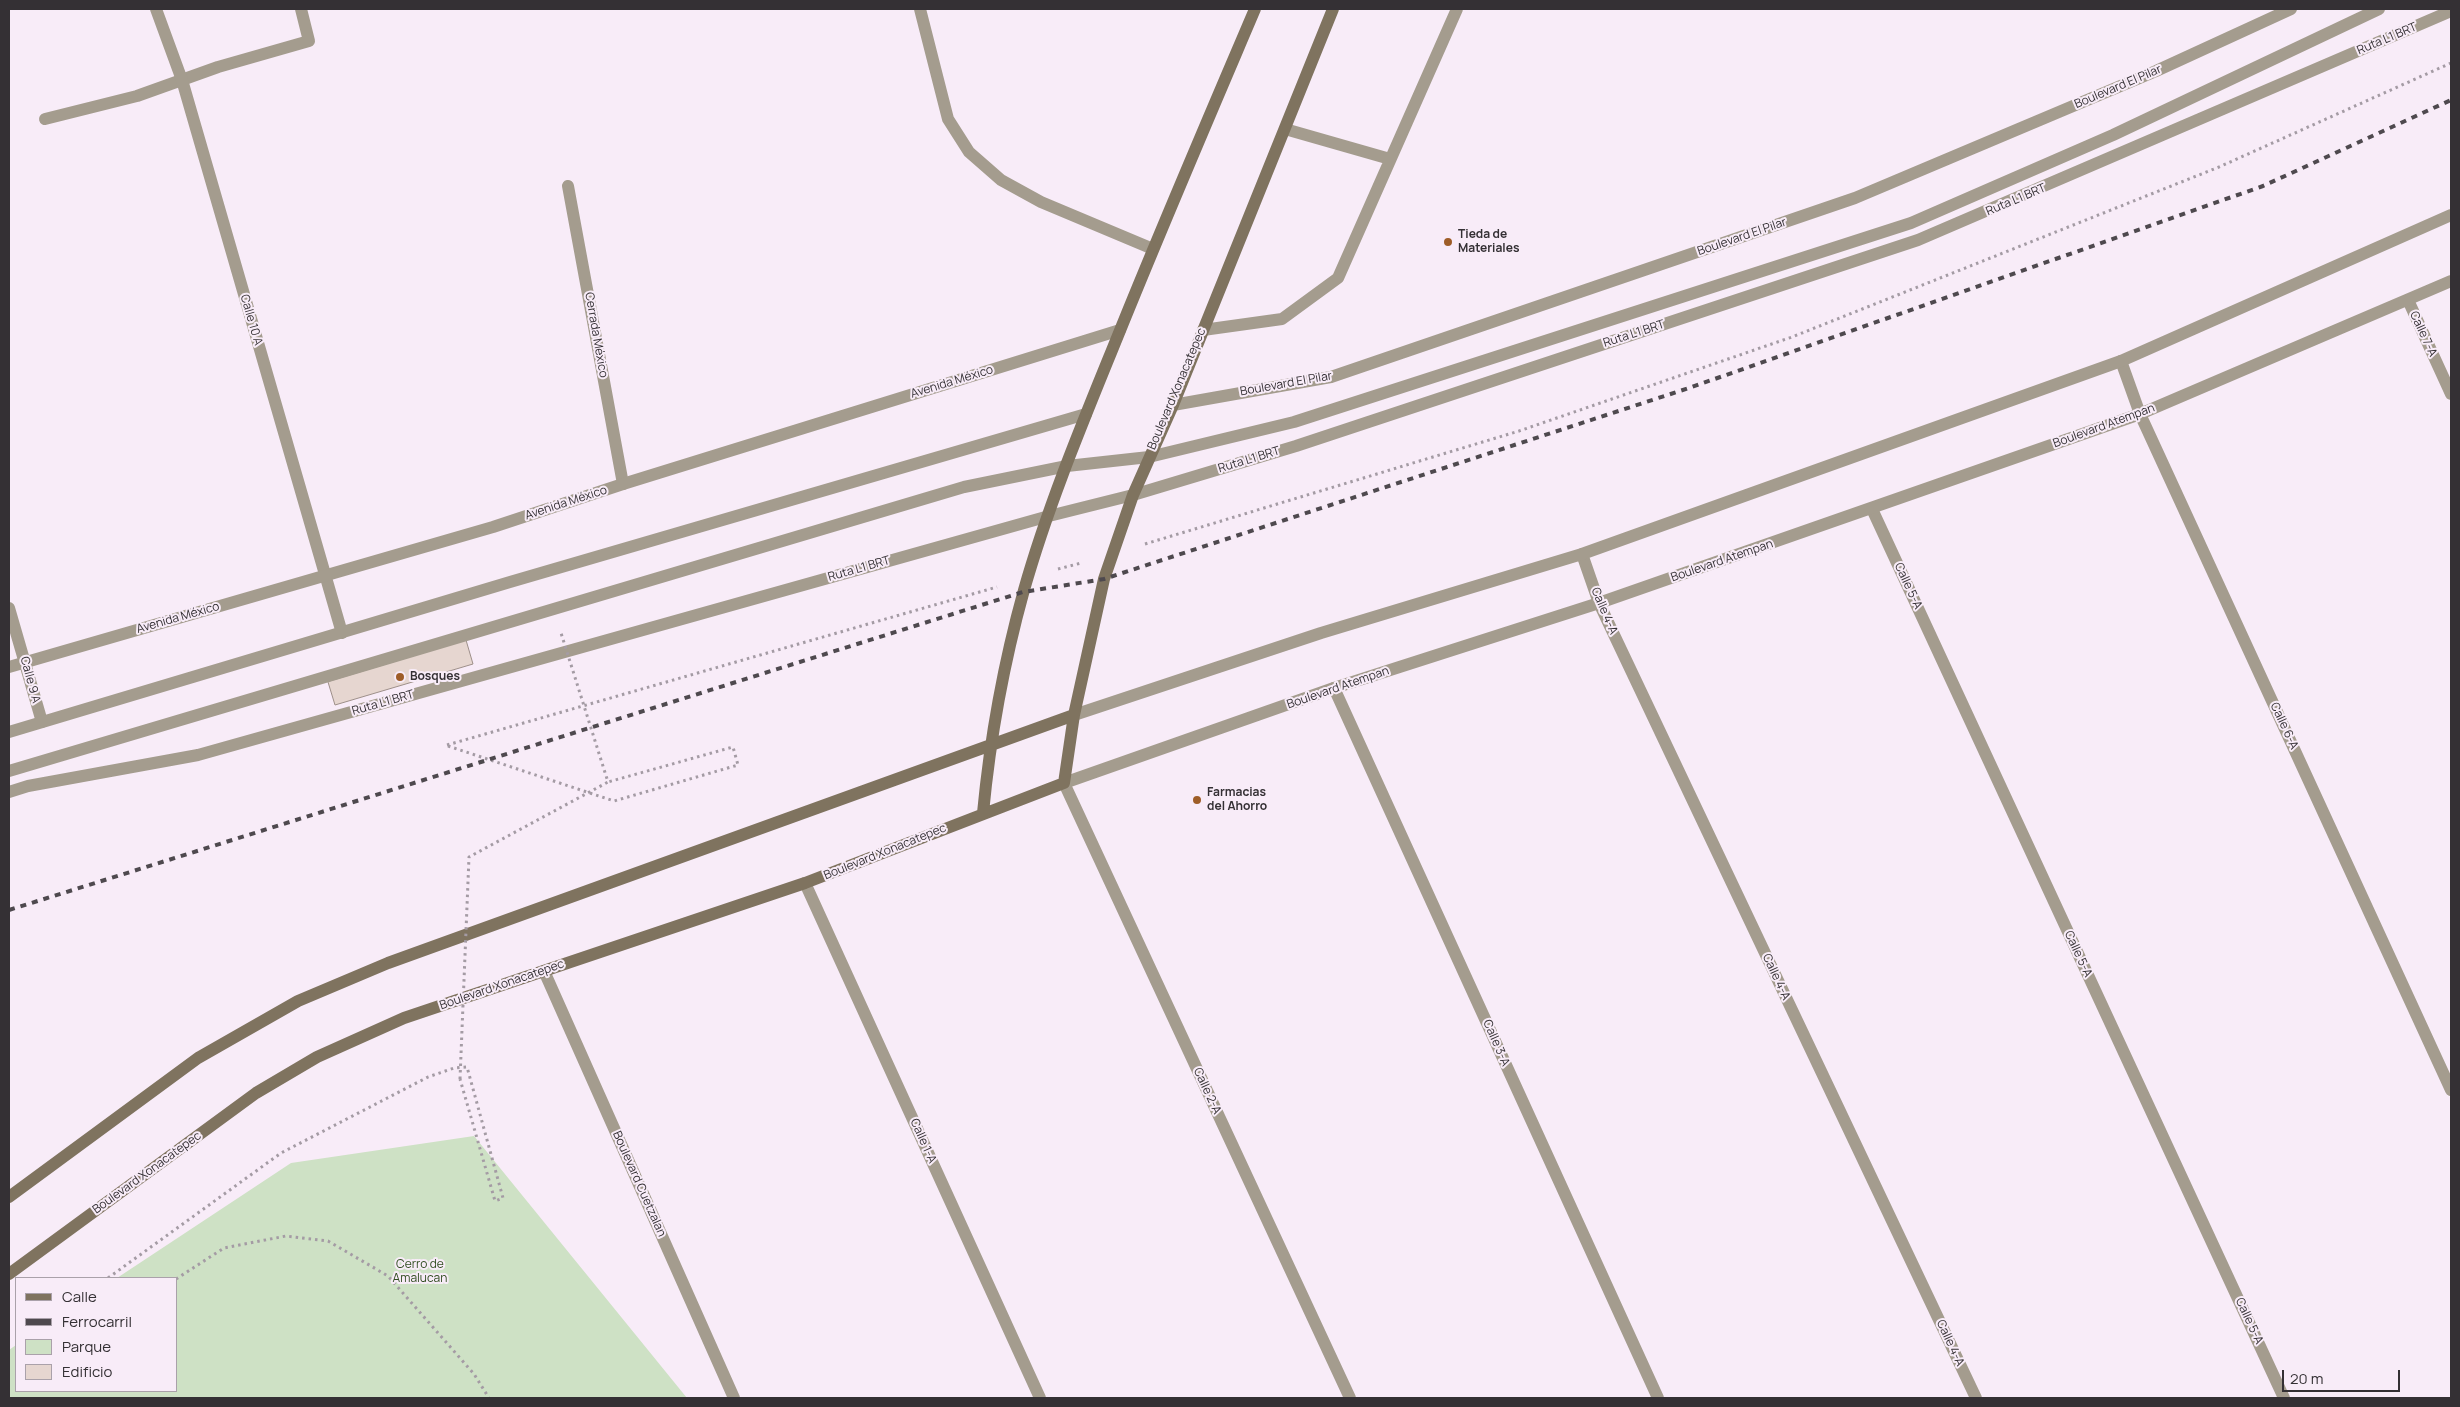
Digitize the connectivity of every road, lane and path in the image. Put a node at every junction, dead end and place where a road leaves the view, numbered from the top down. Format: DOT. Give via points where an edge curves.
graph roads {
  1 [pos="156,9"];
  2 [pos="302,9"];
  3 [pos="920,9"];
  4 [pos="1255,9"];
  5 [pos="1333,9"];
  6 [pos="1457,9"];
  7 [pos="2291,9"];
  8 [pos="2379,9"];
  9 [pos="2451,11"];
  10 [pos="2451,63"];
  11 [pos="182,80"];
  12 [pos="45,119"];
  13 [pos="1285,129"];
  14 [pos="1390,160"];
  15 [pos="568,186"];
  16 [pos="2451,215"];
  17 [pos="1153,249"];
  18 [pos="2451,281"];
  19 [pos="2408,300"];
  20 [pos="1120,330"];
  21 [pos="1203,330"];
  22 [pos="2121,361"];
  23 [pos="2451,394"];
  24 [pos="1173,405"];
  25 [pos="1086,414"];
  26 [pos="2140,414"];
  27 [pos="1148,457"];
  28 [pos="1067,466"];
  29 [pos="623,484"];
  30 [pos="1133,495"];
  31 [pos="1872,509"];
  32 [pos="1049,516"];
  33 [pos="1114,553"];
  34 [pos="1582,554"];
  35 [pos="324,577"];
  36 [pos="1028,578"];
  37 [pos="1599,603"];
  38 [pos="9,608"];
  39 [pos="342,633"];
  40 [pos="561,633"];
  41 [pos="25,661"];
  42 [pos="9,667"];
  43 [pos="1334,688"];
  44 [pos="1074,715"];
  45 [pos="42,722"];
  46 [pos="9,732"];
  47 [pos="989,748"];
  48 [pos="9,770"];
  49 [pos="608,782"];
  50 [pos="1064,783"];
  51 [pos="9,792"];
  52 [pos="983,813"];
  53 [pos="805,883"];
  54 [pos="544,971"];
  55 [pos="460,1068"];
  56 [pos="460,1068"];
  57 [pos="460,1068"];
  58 [pos="460,1068"];
  59 [pos="2451,1090"];
  60 [pos="9,1196"];
  61 [pos="9,1274"];
  62 [pos="109,1277"];
  63 [pos="178,1278"];
  64 [pos="489,1398"];
  65 [pos="734,1398"];
  66 [pos="1040,1398"];
  67 [pos="1350,1398"];
  68 [pos="1658,1398"];
  69 [pos="1976,1398"];
  70 [pos="2284,1398"];
  1 -- 11 [label="street, Calle 10 A"];
  2 -- 11 [label="street" via="309,41"];
  3 -- 17 [label="street" via="948,119 969,152 1001,180 1042,202"];
  4 -- 17 [label="main road"];
  5 -- 13 [label="main road, Boulevard Xonacatepec"];
  6 -- 14 [label="street"];
  7 -- 24 [label="street, Boulevard El Pilar" via="2156,72 1855,198 1331,377"];
  8 -- 27 [label="street, Ruta L1 BRT" via="2113,135 1911,223 1294,422"];
  9 -- 30 [label="street, Ruta L1 BRT" via="1918,240 1296,446"];
  10 -- 33 [label="path" via="2219,167 1792,337 1519,431"];
  11 -- 12 [label="street" via="137,96"];
  11 -- 35 [label="street, Calle 10 A"];
  13 -- 14 [label="street"];
  13 -- 21 [label="main road, Boulevard Xonacatepec"];
  14 -- 21 [label="street" via="1338,278 1282,320"];
  15 -- 29 [label="street, Cerrada México"];
  16 -- 22 [label="street"];
  17 -- 20 [label="main road"];
  18 -- 19 [label="street, Boulevard Atempan"];
  19 -- 23 [label="street, Calle 7-A"];
  19 -- 26 [label="street, Boulevard Atempan"];
  20 -- 25 [label="main road"];
  20 -- 29 [label="street, Avenida México"];
  21 -- 24 [label="main road, Boulevard Xonacatepec"];
  22 -- 26 [label="street, Calle 6-A"];
  22 -- 34 [label="street"];
  24 -- 27 [label="main road, Boulevard Xonacatepec"];
  25 -- 28 [label="main road"];
  25 -- 39 [label="street"];
  26 -- 31 [label="street, Boulevard Atempan"];
  26 -- 59 [label="street, Calle 6-A"];
  27 -- 28 [label="street, Ruta L1 BRT"];
  27 -- 30 [label="main road, Boulevard Xonacatepec"];
  28 -- 32 [label="main road"];
  28 -- 48 [label="street, Ruta L1 BRT" via="964,487"];
  29 -- 35 [label="street, Avenida México"];
  30 -- 32 [label="street, Ruta L1 BRT"];
  30 -- 33 [label="main road, Boulevard Xonacatepec"];
  31 -- 37 [label="street, Boulevard Atempan"];
  31 -- 70 [label="street, Calle 5-A"];
  32 -- 36 [label="main road"];
  32 -- 51 [label="street, Ruta L1 BRT" via="198,755"];
  33 -- 36 [label="path"];
  33 -- 44 [label="main road, Boulevard Xonacatepec" via="1104,579"];
  34 -- 37 [label="street, Calle 4-A"];
  34 -- 44 [label="street" via="1321,633"];
  35 -- 39 [label="street, Calle 10 A"];
  35 -- 41 [label="street, Avenida México"];
  36 -- 47 [label="main road"];
  36 -- 49 [label="path" via="447,745 614,801 738,765 733,747"];
  37 -- 43 [label="street, Boulevard Atempan"];
  37 -- 69 [label="street, Calle 4-A"];
  38 -- 41 [label="street, Calle 9 A"];
  39 -- 45 [label="street"];
  40 -- 49 [label="path, bridge"];
  41 -- 42 [label="street, Avenida México"];
  41 -- 45 [label="street, Calle 9 A"];
  43 -- 50 [label="street, Boulevard Atempan"];
  43 -- 68 [label="street, Calle 3-A"];
  44 -- 47 [label="main road"];
  44 -- 50 [label="main road, Boulevard Xonacatepec"];
  45 -- 46 [label="street"];
  47 -- 52 [label="main road"];
  47 -- 60 [label="main road" via="388,963 298,1001 198,1058"];
  49 -- 55 [label="path, bridge" via="469,857"];
  50 -- 52 [label="main road, Boulevard Atempan"];
  50 -- 67 [label="street, Calle 2-A"];
  52 -- 53 [label="main road, Boulevard Xonacatepec"];
  53 -- 54 [label="main road, Boulevard Xonacatepec"];
  53 -- 66 [label="street, Calle 1-A"];
  54 -- 61 [label="main road, Boulevard Xonacatepec" via="404,1018 317,1057 256,1093"];
  54 -- 65 [label="street, Boulevard Cuetzalan"];
  56 -- 57 [label="path, bridge" via="460,1079 495,1201 503,1198 467,1067"];
  58 -- 62 [label="path, bridge" via="428,1077 281,1153"];
  63 -- 64 [label="path" via="224,1248 286,1236 328,1241 388,1276 474,1374"];
}
